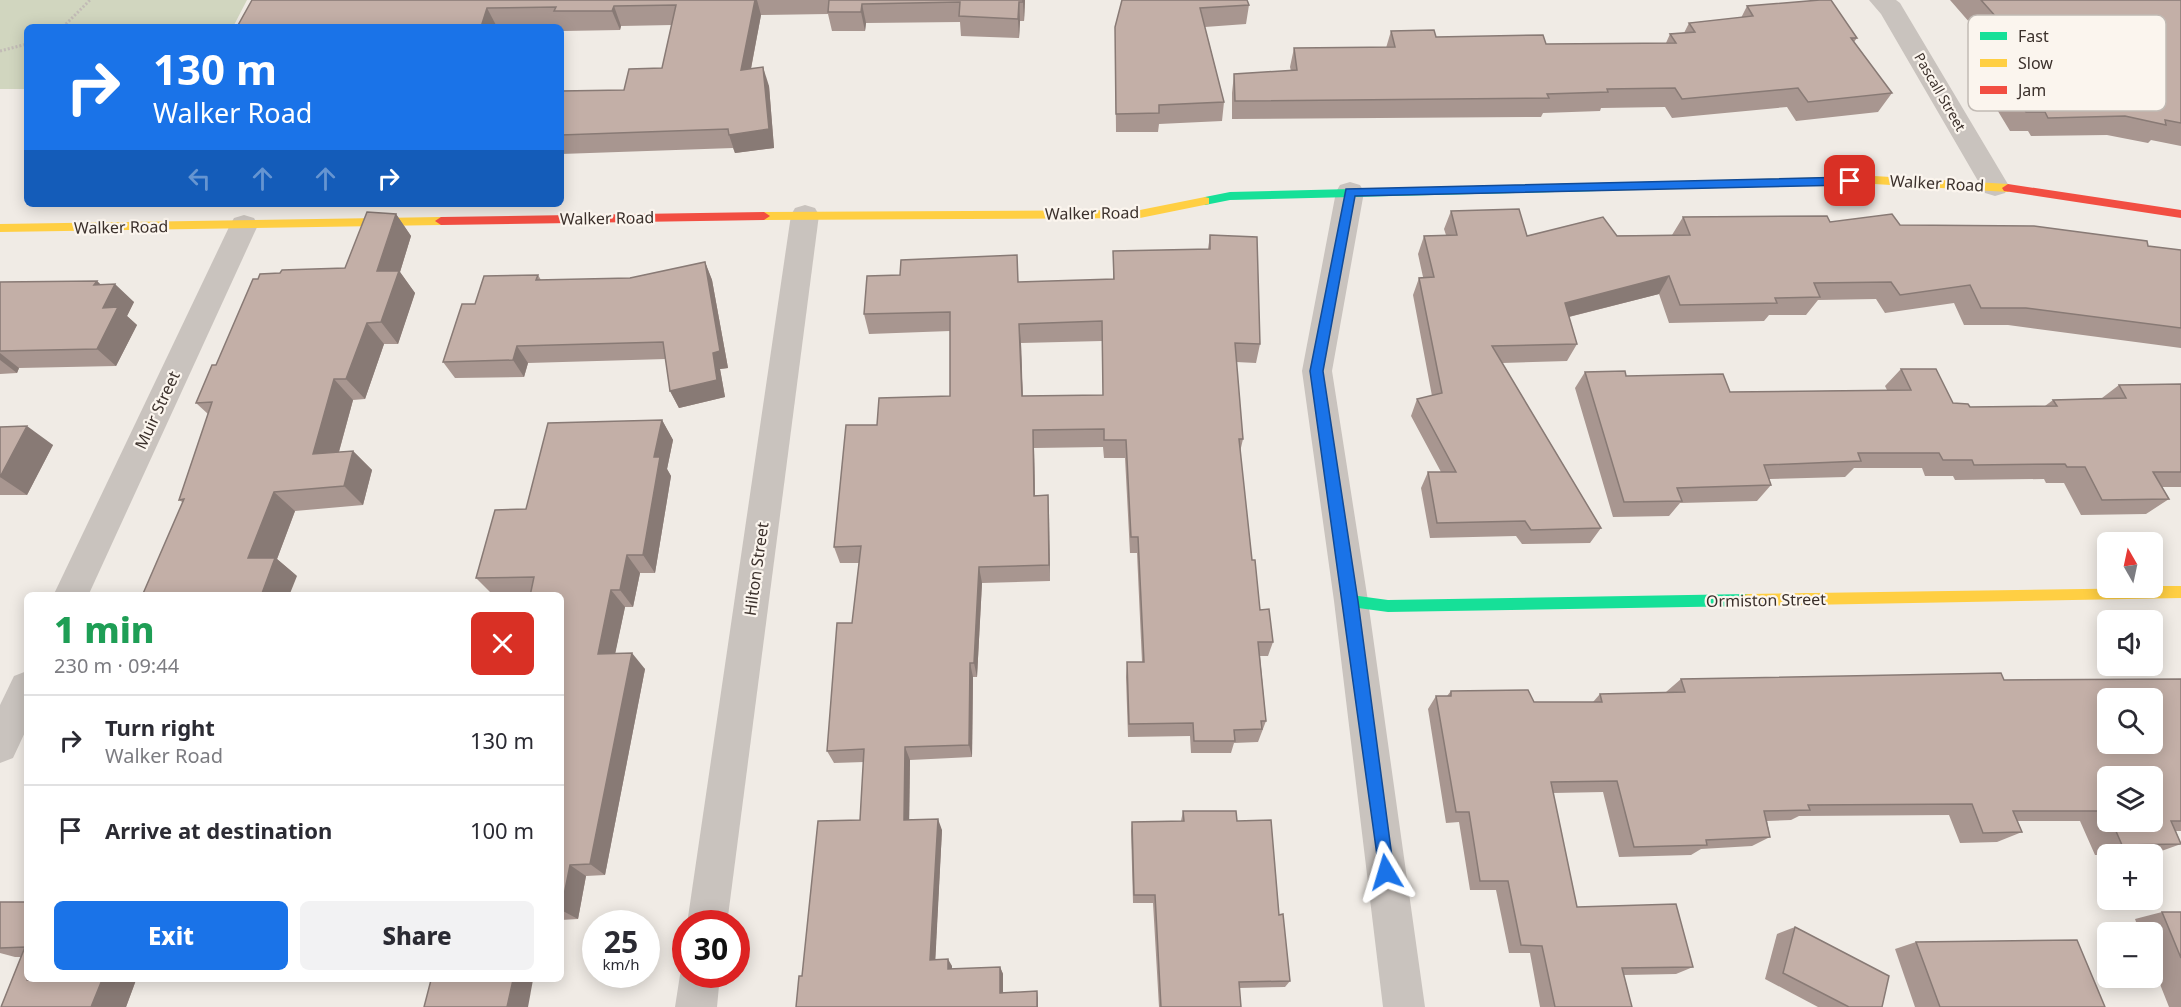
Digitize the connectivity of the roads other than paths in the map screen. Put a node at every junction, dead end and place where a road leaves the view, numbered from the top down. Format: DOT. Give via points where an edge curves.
graph roads {
  1 [pos="1881,0"];
  2 [pos="1995,186"];
  3 [pos="1350,192"];
  4 [pos="2181,214"];
  5 [pos="805,215"];
  6 [pos="244,225"];
  7 [pos="0,228"];
  8 [pos="72,592"];
  9 [pos="2181,592"];
  10 [pos="1351,601"];
  11 [pos="24,694"];
  12 [pos="0,745"];
  13 [pos="709,910"];
  14 [pos="698,988"];
  15 [pos="696,1007"];
  16 [pos="1404,1007"];
  1 -- 2 [label="street, Pascall Street" via="1891,9"];
  2 -- 3 [label="street, Walker Road" via="1874,180"];
  2 -- 4 [label="street, Walker Road"];
  3 -- 5 [label="street, Walker Road" via="1230,196 1140,214"];
  3 -- 10 [label="street" via="1317,371"];
  5 -- 6 [label="street, Walker Road"];
  5 -- 13 [label="street, Hilton Street"];
  6 -- 7 [label="street, Walker Road"];
  6 -- 8 [label="street, Muir Street"];
  9 -- 10 [label="street, Ormiston Street" via="1388,606"];
  10 -- 16 [label="street"];
  11 -- 12 [label="street"];
  14 -- 15 [label="street"];
}
